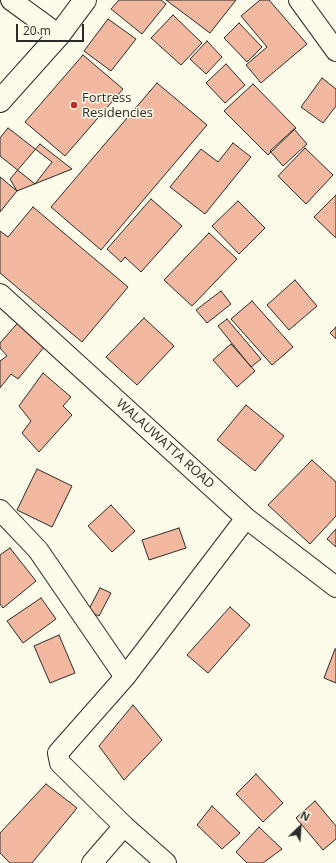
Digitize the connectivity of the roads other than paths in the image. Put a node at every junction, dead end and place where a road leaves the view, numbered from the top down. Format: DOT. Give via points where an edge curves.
graph roads {
  1 [pos="11,0"];
  2 [pos="85,0"];
  3 [pos="299,0"];
  4 [pos="59,34"];
  5 [pos="336,51"];
  6 [pos="0,101"];
  7 [pos="0,294"];
  8 [pos="0,510"];
  9 [pos="246,518"];
  10 [pos="336,588"];
  11 [pos="125,677"];
  12 [pos="124,826"];
  13 [pos="92,863"];
  14 [pos="166,863"];
  1 -- 4 [label="street"];
  2 -- 4 [label="main road"];
  3 -- 5 [label="street"];
  4 -- 6 [label="main road"];
  7 -- 9 [label="street, WALAUWATTA ROAD"];
  8 -- 11 [label="street" via="38,550"];
  9 -- 10 [label="street, WALAUWATTA ROAD"];
  9 -- 11 [label="street"];
  11 -- 12 [label="street" via="58,753 60,763"];
  12 -- 13 [label="street"];
  12 -- 14 [label="street"];
}
